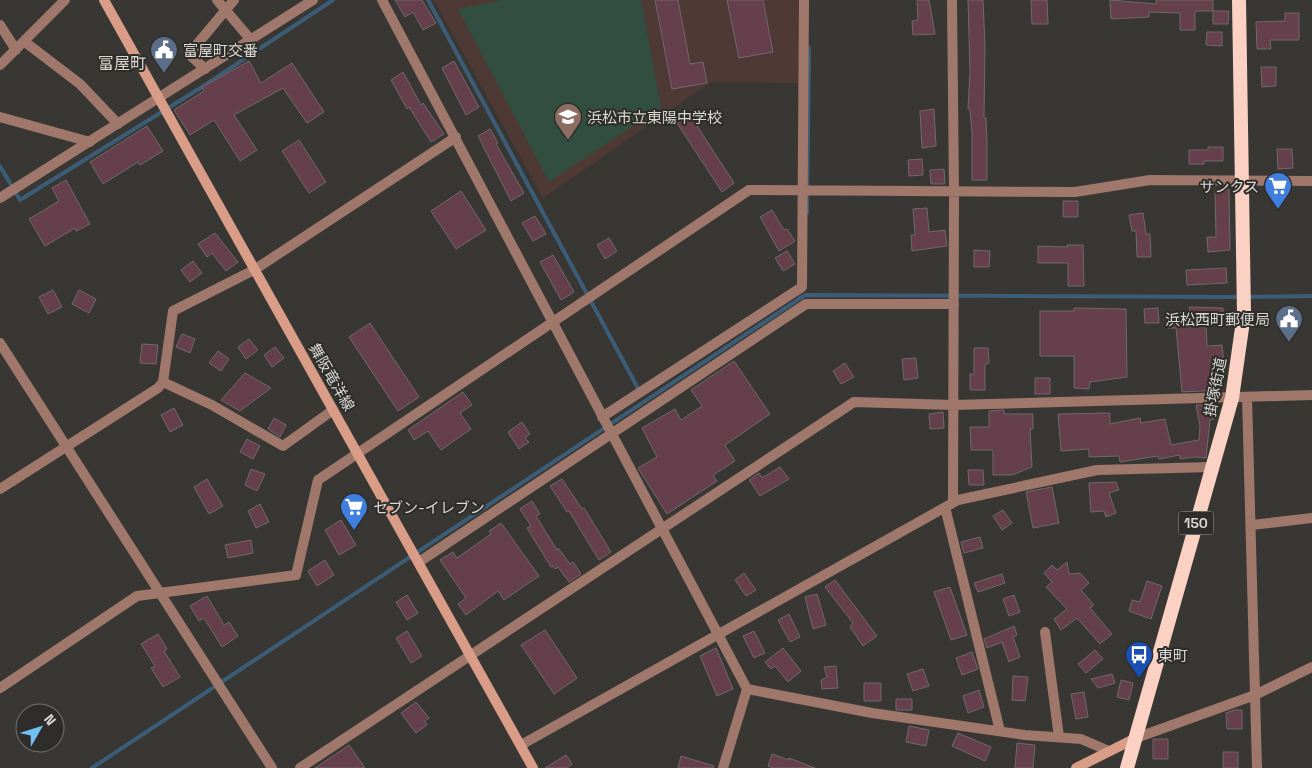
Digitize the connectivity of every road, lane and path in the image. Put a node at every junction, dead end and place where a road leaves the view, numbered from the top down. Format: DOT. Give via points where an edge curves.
graph roads {
  1 [pos="65,0"];
  2 [pos="104,0"];
  3 [pos="217,0"];
  4 [pos="234,0"];
  5 [pos="313,0"];
  6 [pos="382,0"];
  7 [pos="804,0"];
  8 [pos="952,0"];
  9 [pos="1239,0"];
  10 [pos="227,10"];
  11 [pos="0,25"];
  12 [pos="251,40"];
  13 [pos="25,42"];
  14 [pos="16,50"];
  15 [pos="0,64"];
  16 [pos="205,69"];
  17 [pos="159,99"];
  18 [pos="0,117"];
  19 [pos="118,124"];
  20 [pos="456,137"];
  21 [pos="90,142"];
  22 [pos="1243,180"];
  23 [pos="1312,182"];
  24 [pos="802,190"];
  25 [pos="954,192"];
  26 [pos="0,198"];
  27 [pos="254,270"];
  28 [pos="954,300"];
  29 [pos="554,322"];
  30 [pos="0,343"];
  31 [pos="163,382"];
  32 [pos="1312,395"];
  33 [pos="1247,397"];
  34 [pos="1232,398"];
  35 [pos="954,404"];
  36 [pos="333,410"];
  37 [pos="602,417"];
  38 [pos="611,435"];
  39 [pos="66,447"];
  40 [pos="357,452"];
  41 [pos="1212,467"];
  42 [pos="0,489"];
  43 [pos="949,505"];
  44 [pos="1312,518"];
  45 [pos="1252,526"];
  46 [pos="662,529"];
  47 [pos="419,563"];
  48 [pos="160,594"];
  49 [pos="1045,632"];
  50 [pos="717,636"];
  51 [pos="471,656"];
  52 [pos="1312,667"];
  53 [pos="0,688"];
  54 [pos="747,689"];
  55 [pos="1255,695"];
  56 [pos="1000,731"];
  57 [pos="1058,737"];
  58 [pos="1136,738"];
  59 [pos="521,745"];
  60 [pos="1109,750"];
  61 [pos="272,768"];
  62 [pos="300,768"];
  63 [pos="533,768"];
  64 [pos="723,768"];
  65 [pos="1076,768"];
  66 [pos="1127,768"];
  67 [pos="1257,768"];
  1 -- 13 [label="street"];
  2 -- 17 [label="main road, 舞阪竜洋線"];
  3 -- 10 [label="street"];
  4 -- 10 [label="street"];
  5 -- 12 [label="street"];
  6 -- 20 [label="street"];
  7 -- 24 [label="street"];
  8 -- 25 [label="street"];
  9 -- 22 [label="highway, 掛塚街道 / 150"];
  10 -- 12 [label="street"];
  10 -- 16 [label="street" via="189,54"];
  11 -- 14 [label="street"];
  12 -- 16 [label="street"];
  13 -- 14 [label="street"];
  13 -- 19 [label="street" via="80,84"];
  14 -- 15 [label="street"];
  16 -- 17 [label="street"];
  17 -- 19 [label="street"];
  17 -- 27 [label="main road, 舞阪竜洋線"];
  18 -- 21 [label="street"];
  19 -- 21 [label="street"];
  20 -- 27 [label="street"];
  20 -- 29 [label="street"];
  21 -- 26 [label="street"];
  22 -- 23 [label="street"];
  22 -- 25 [label="street" via="1150,180 1075,192"];
  22 -- 34 [label="highway, 掛塚街道 / 150" via="1244,299"];
  24 -- 25 [label="street"];
  24 -- 29 [label="street" via="749,190"];
  24 -- 37 [label="street" via="802,287"];
  25 -- 28 [label="street"];
  27 -- 31 [label="street" via="173,311"];
  27 -- 36 [label="main road, 舞阪竜洋線"];
  28 -- 35 [label="street"];
  28 -- 38 [label="street" via="806,304"];
  29 -- 37 [label="street"];
  29 -- 40 [label="street"];
  30 -- 39 [label="street"];
  31 -- 36 [label="street" via="212,404 283,446"];
  31 -- 39 [label="street"];
  32 -- 33 [label="street"];
  33 -- 34 [label="street"];
  33 -- 45 [label="street"];
  34 -- 35 [label="street"];
  34 -- 41 [label="highway, 掛塚街道 / 150"];
  35 -- 43 [label="street"];
  35 -- 46 [label="street" via="854,402"];
  36 -- 40 [label="main road, 舞阪竜洋線"];
  37 -- 38 [label="street"];
  38 -- 46 [label="street"];
  38 -- 47 [label="street"];
  39 -- 42 [label="street"];
  39 -- 48 [label="street"];
  40 -- 47 [label="main road, 舞阪竜洋線"];
  40 -- 48 [label="street" via="318,480 296,575"];
  41 -- 43 [label="street" via="1097,470 958,500"];
  41 -- 58 [label="highway, 掛塚街道 / 150"];
  43 -- 50 [label="street"];
  43 -- 56 [label="street"];
  44 -- 45 [label="street"];
  45 -- 55 [label="street"];
  46 -- 50 [label="street"];
  46 -- 51 [label="street"];
  47 -- 51 [label="main road, 舞阪竜洋線"];
  48 -- 53 [label="street" via="138,596"];
  48 -- 61 [label="street"];
  49 -- 57 [label="street"];
  50 -- 54 [label="street"];
  50 -- 59 [label="street"];
  51 -- 59 [label="main road, 舞阪竜洋線"];
  51 -- 62 [label="street"];
  52 -- 55 [label="street"];
  54 -- 56 [label="street" via="872,713"];
  54 -- 64 [label="street"];
  55 -- 58 [label="street"];
  55 -- 67 [label="street"];
  56 -- 57 [label="street"];
  57 -- 60 [label="street" via="1081,739"];
  58 -- 60 [label="main road"];
  58 -- 66 [label="highway, 掛塚街道 / 150"];
  59 -- 63 [label="main road, 舞阪竜洋線"];
  60 -- 65 [label="main road"];
}
